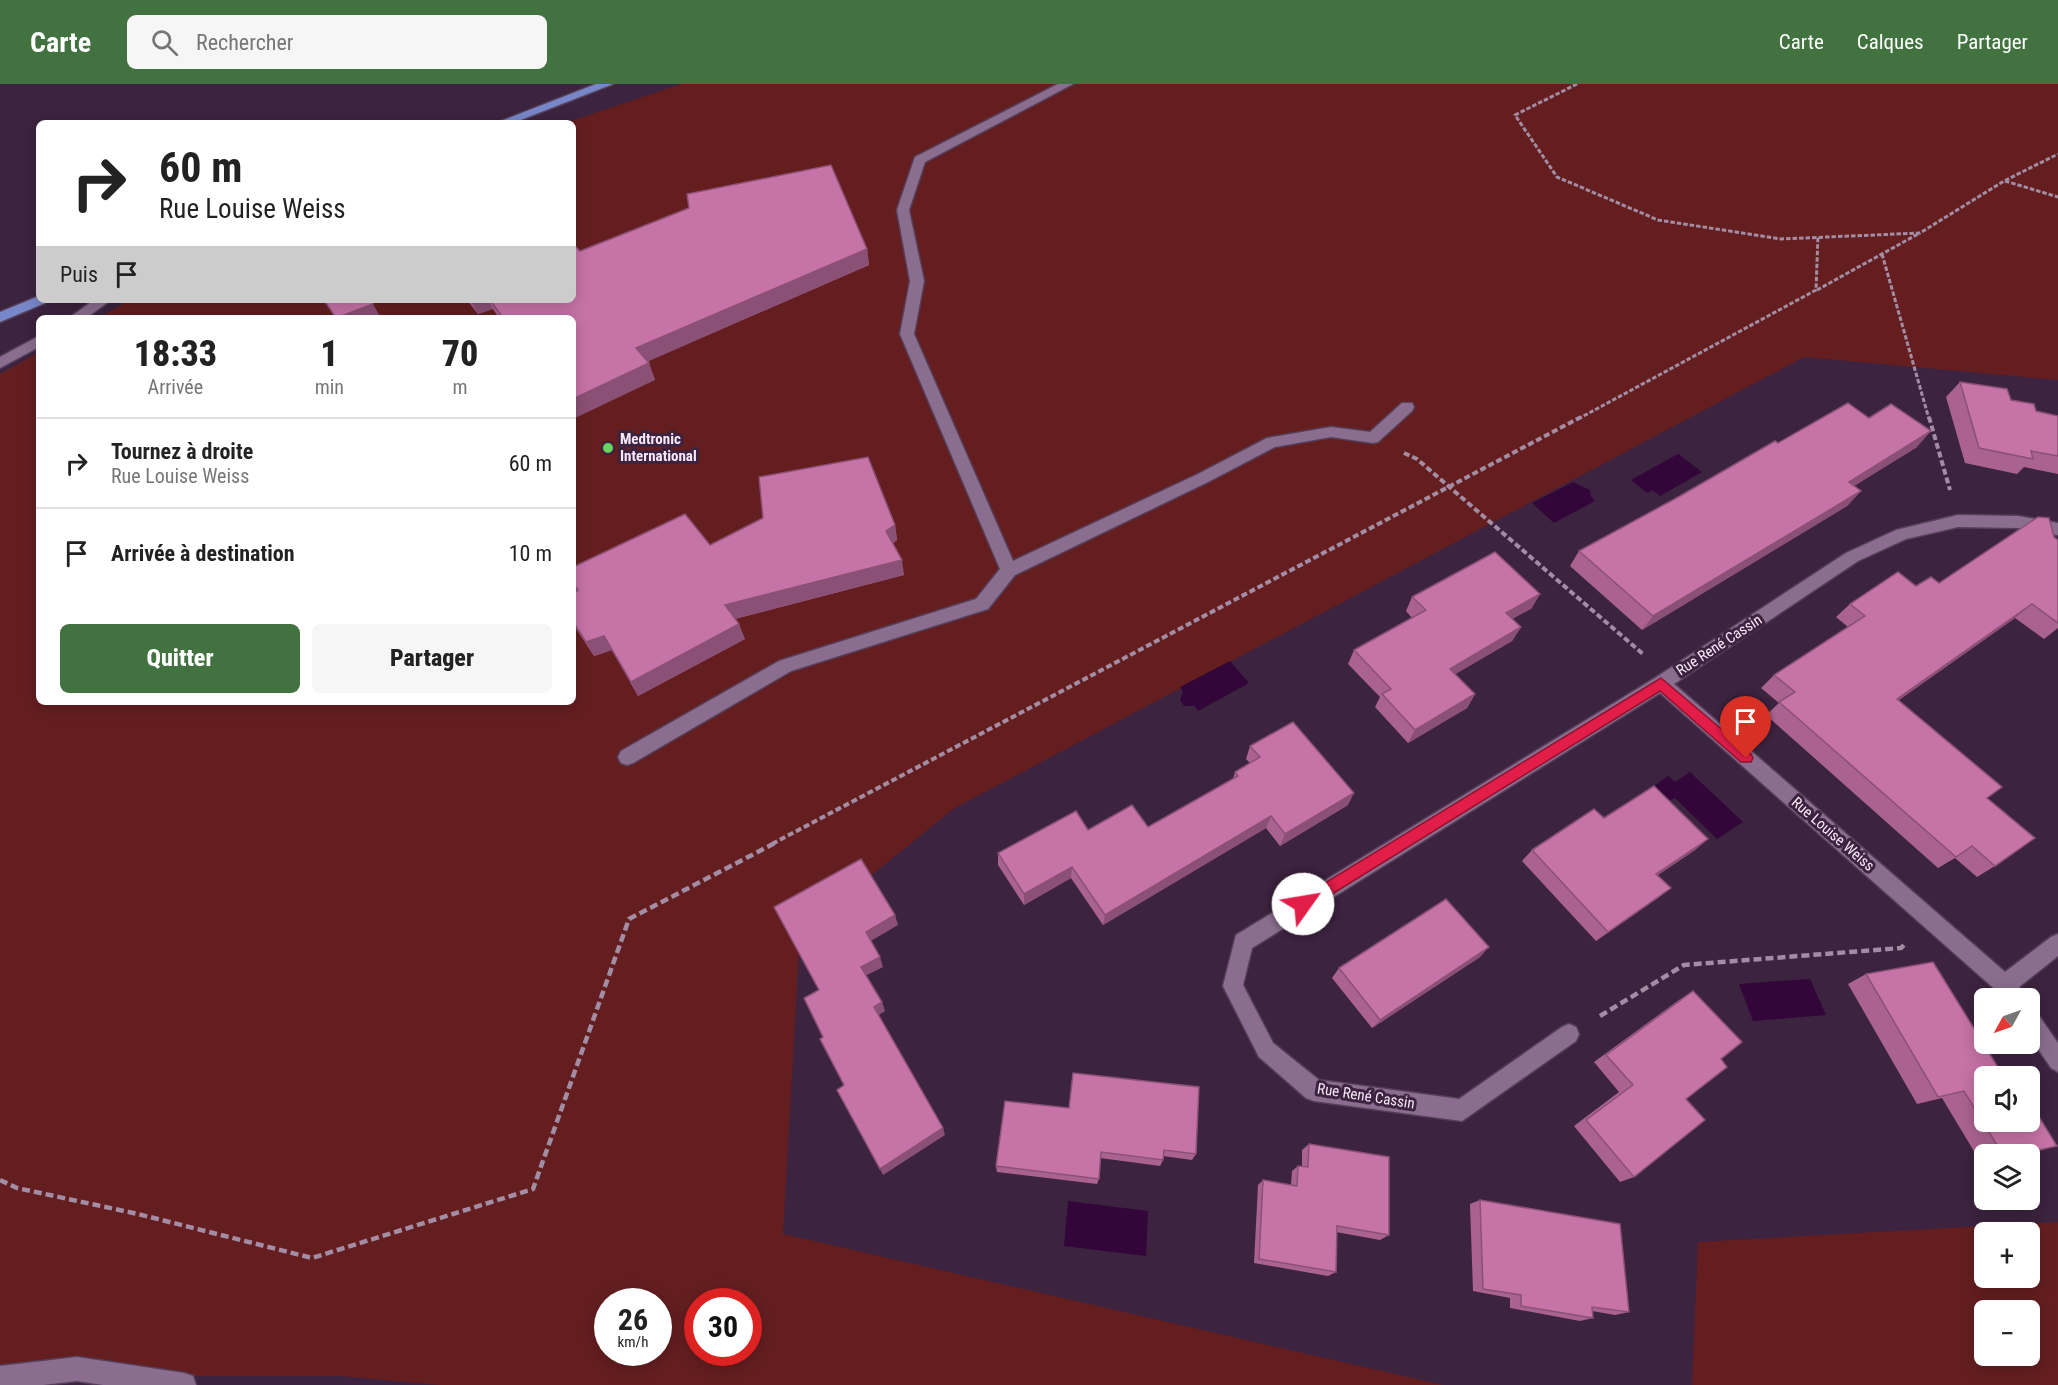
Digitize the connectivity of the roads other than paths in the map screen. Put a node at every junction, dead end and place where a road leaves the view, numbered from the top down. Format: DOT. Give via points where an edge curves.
graph roads {
  1 [pos="607,84"];
  2 [pos="1067,84"];
  3 [pos="510,120"];
  4 [pos="36,302"];
  5 [pos="99,303"];
  6 [pos="81,315"];
  7 [pos="0,317"];
  8 [pos="36,343"];
  9 [pos="0,363"];
  10 [pos="1407,406"];
  11 [pos="2058,529"];
  12 [pos="1009,570"];
  13 [pos="1661,683"];
  14 [pos="627,757"];
  15 [pos="2058,944"];
  16 [pos="2006,988"];
  17 [pos="2014,988"];
  18 [pos="1569,1034"];
  19 [pos="2040,1035"];
  20 [pos="2058,1061"];
  21 [pos="0,1378"];
  22 [pos="184,1385"];
  1 -- 3 [label="main road"];
  2 -- 12 [label="street" via="918,160 903,210 917,281 907,334"];
  4 -- 7 [label="main road"];
  5 -- 6 [label="street"];
  8 -- 9 [label="street"];
  10 -- 12 [label="street" via="1373,438 1331,432 1272,442"];
  11 -- 13 [label="street, Rue René Cassin" via="2018,522 1958,521 1902,534 1852,557"];
  12 -- 14 [label="street" via="982,604 785,666"];
  13 -- 16 [label="street, Rue Louise Weiss"];
  13 -- 18 [label="street, Rue René Cassin" via="1243,942 1233,986 1266,1050 1314,1090 1462,1110"];
  15 -- 17 [label="street, Rue Louise Weiss"];
  19 -- 20 [label="street"];
  21 -- 22 [label="street" via="77,1370"];
}
